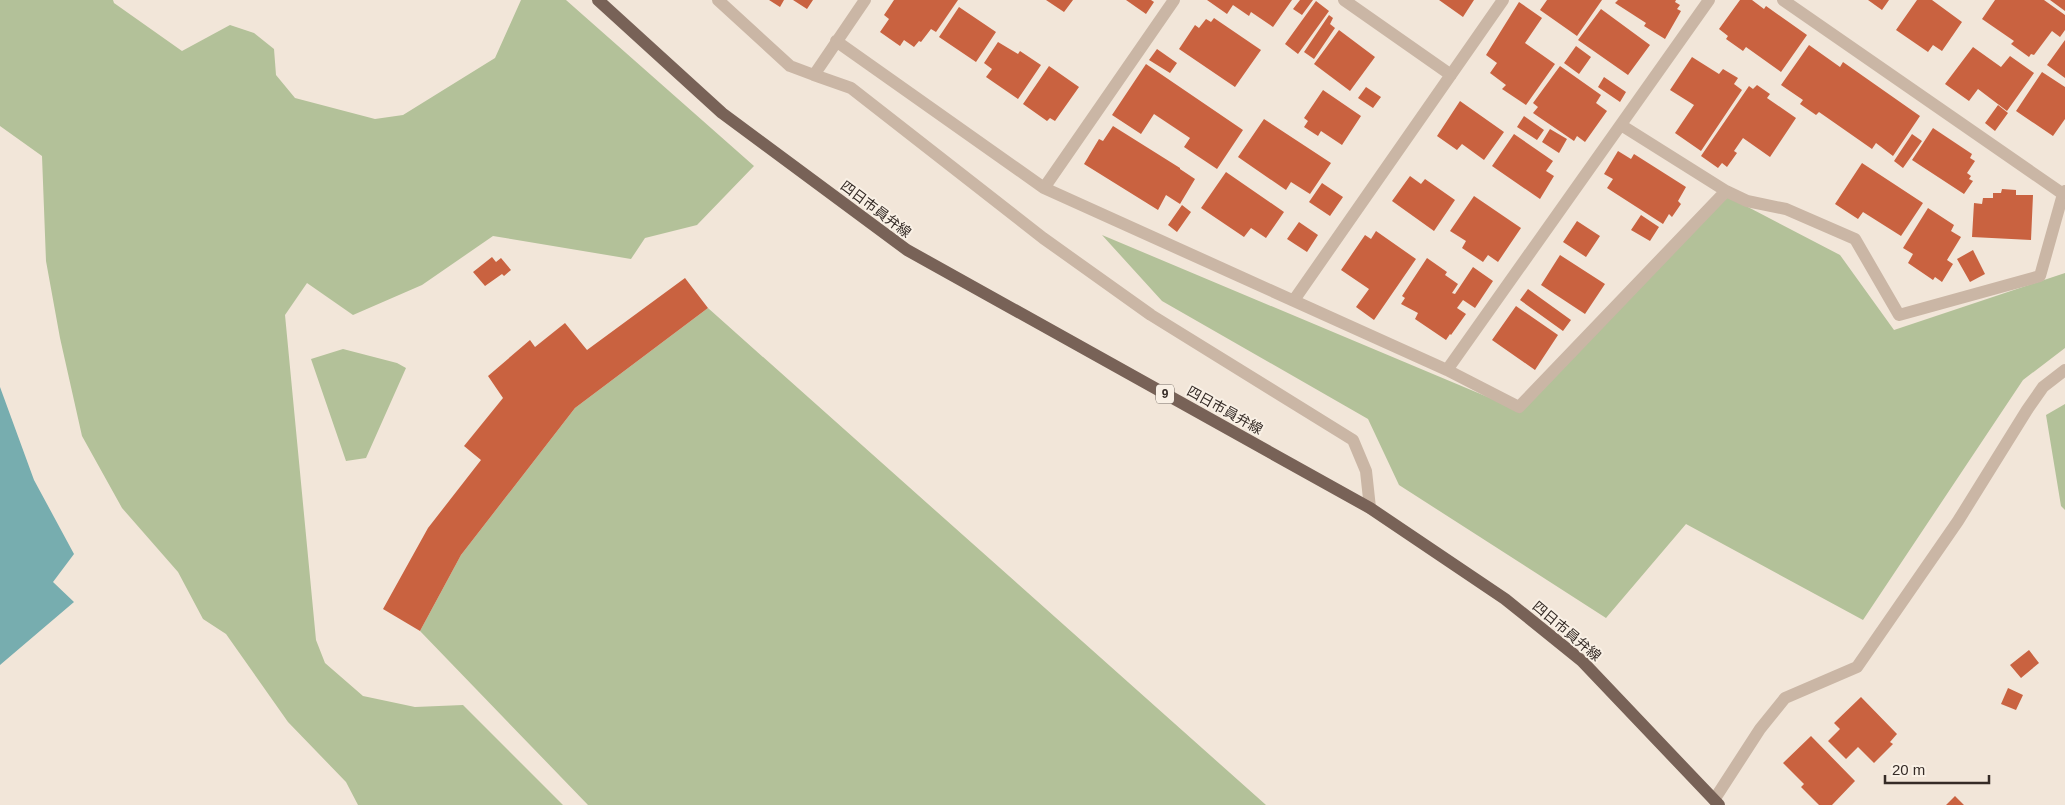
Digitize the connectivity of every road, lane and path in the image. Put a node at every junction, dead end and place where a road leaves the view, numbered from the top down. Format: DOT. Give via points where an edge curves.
graph roads {
  1 [pos="598,0"];
  2 [pos="718,0"];
  3 [pos="865,0"];
  4 [pos="1174,0"];
  5 [pos="1344,0"];
  6 [pos="1503,0"];
  7 [pos="1709,0"];
  8 [pos="1783,0"];
  9 [pos="836,41"];
  10 [pos="814,75"];
  11 [pos="1451,75"];
  12 [pos="1621,125"];
  13 [pos="1044,188"];
  14 [pos="1726,191"];
  15 [pos="2064,192"];
  16 [pos="1294,300"];
  17 [pos="1447,370"];
  18 [pos="2065,370"];
  19 [pos="1370,508"];
  20 [pos="1716,803"];
  1 -- 19 [label="main road, 四日市員弁線 / 9" via="722,113 907,250"];
  2 -- 10 [label="street" via="790,66"];
  3 -- 9 [label="street"];
  4 -- 13 [label="street"];
  5 -- 11 [label="street"];
  6 -- 11 [label="street"];
  7 -- 12 [label="street"];
  8 -- 15 [label="street"];
  9 -- 10 [label="street"];
  9 -- 13 [label="street"];
  10 -- 19 [label="street" via="850,88 1043,238 1151,315 1353,440 1366,471"];
  11 -- 16 [label="street"];
  12 -- 14 [label="street"];
  12 -- 17 [label="street"];
  13 -- 16 [label="street"];
  14 -- 15 [label="street" via="1747,201 1786,209 1855,239 1899,315 2040,276"];
  14 -- 17 [label="street" via="1520,407"];
  16 -- 17 [label="street"];
  18 -- 20 [label="street" via="2043,387 1958,521 1858,667 1785,698 1760,729"];
  19 -- 20 [label="main road, 四日市員弁線 / 9" via="1505,599 1582,661"];
}
